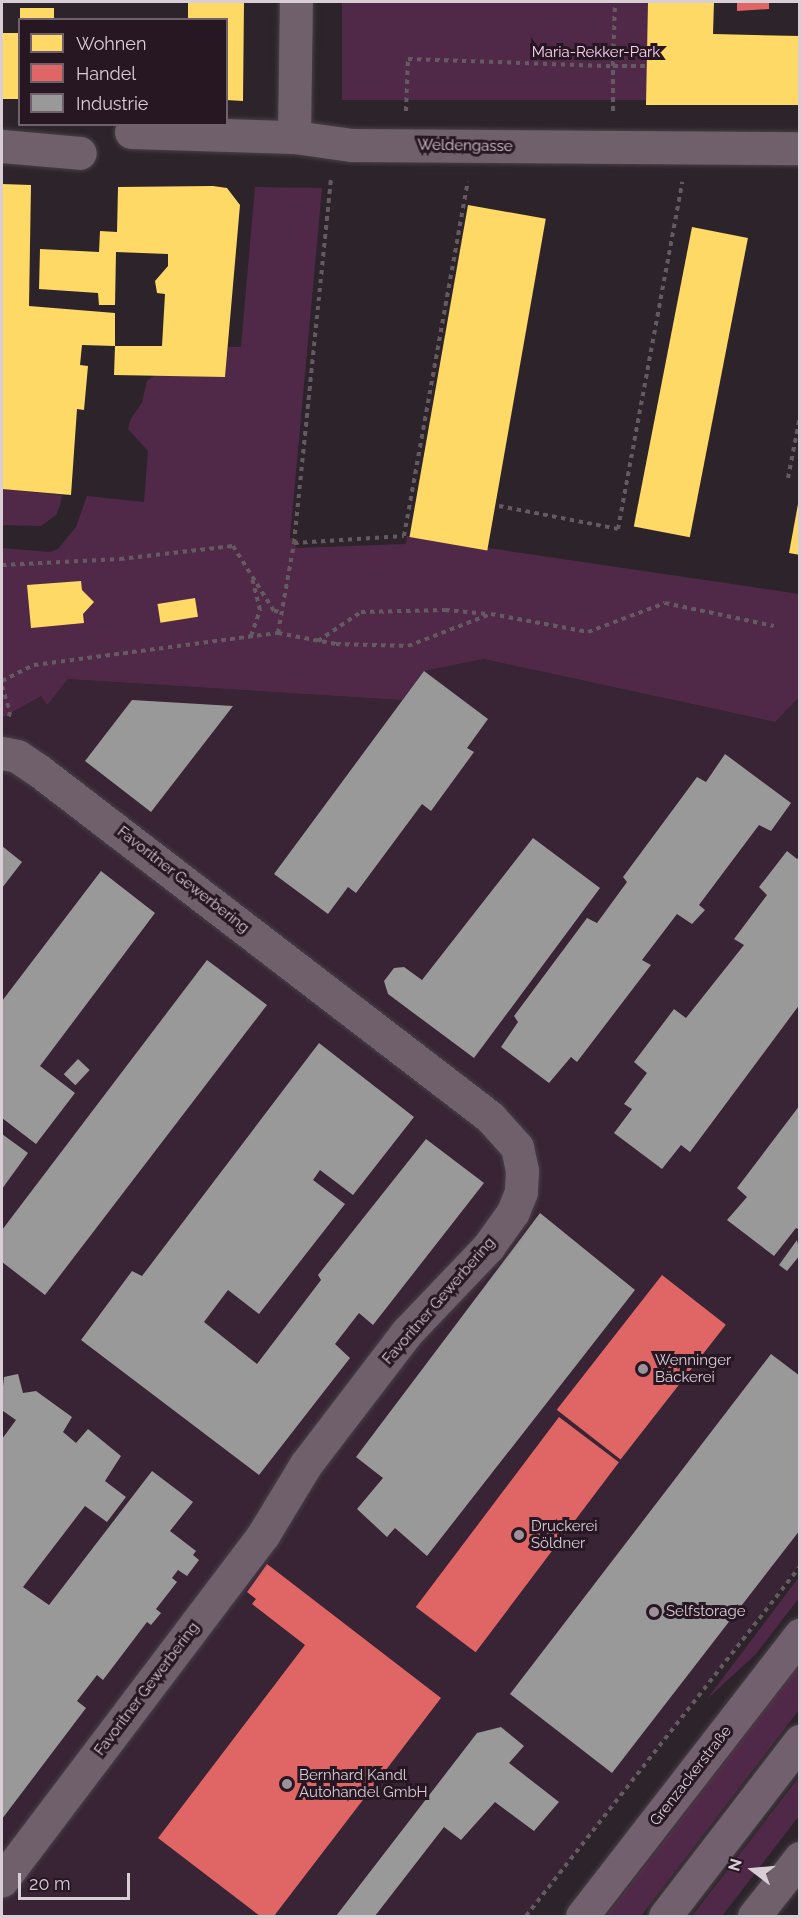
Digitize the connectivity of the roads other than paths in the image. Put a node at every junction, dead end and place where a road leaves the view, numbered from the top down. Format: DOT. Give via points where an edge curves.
graph roads {
  1 [pos="296,2"];
  2 [pos="132,132"];
  3 [pos="294,137"];
  4 [pos="2,146"];
  5 [pos="800,148"];
  6 [pos="80,153"];
  7 [pos="3,740"];
  8 [pos="800,1635"];
  9 [pos="800,1741"];
  10 [pos="800,1858"];
  11 [pos="2,1881"];
  12 [pos="790,1889"];
  13 [pos="582,1917"];
  14 [pos="665,1917"];
  15 [pos="754,1917"];
  1 -- 3 [label="street"];
  2 -- 3 [label="street, Weldengasse"];
  3 -- 5 [label="street, Weldengasse" via="405,145"];
  4 -- 6 [label="street"];
  7 -- 11 [label="street, Favoritner Gewerbering" via="16,756 490,1117 517,1147 522,1170 521,1192 513,1212 488,1247 407,1332 306,1464 263,1535"];
  8 -- 13 [label="main road, Grenzackerstraße"];
  9 -- 14 [label="main road"];
  10 -- 12 [label="street"];
  12 -- 15 [label="street"];
}
